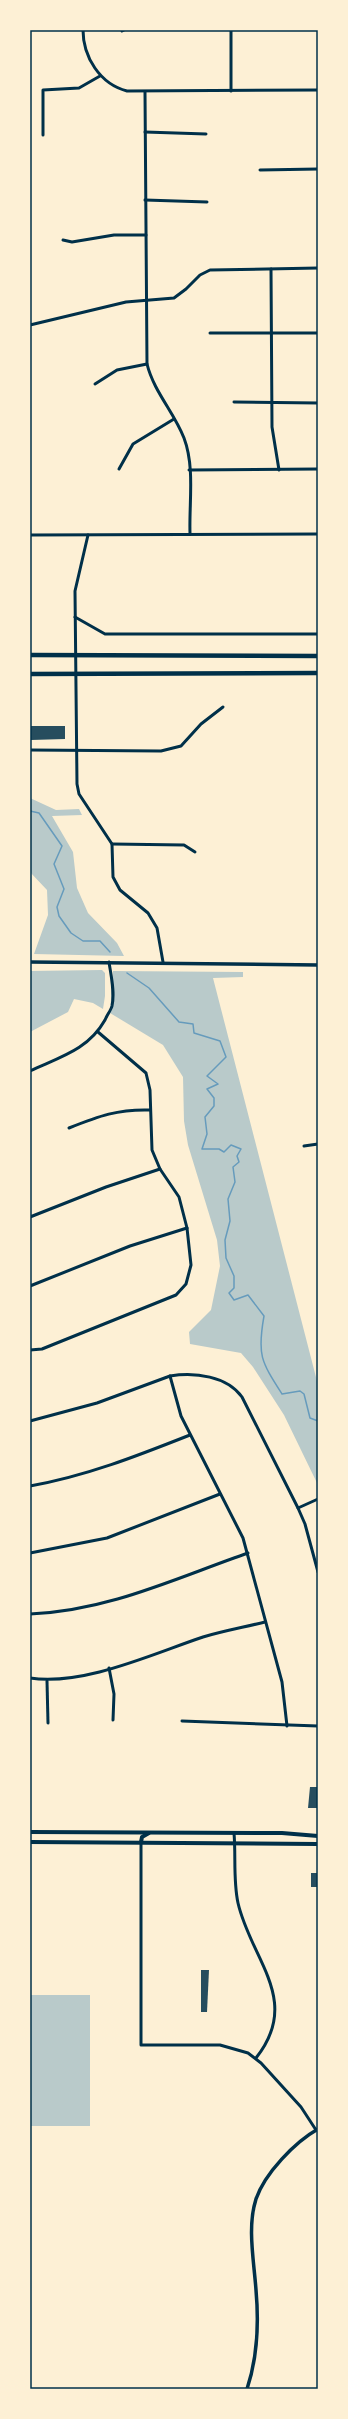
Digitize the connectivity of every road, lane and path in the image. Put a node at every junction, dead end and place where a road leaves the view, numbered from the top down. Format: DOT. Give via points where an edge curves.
graph roads {
  1 [pos="83,30"];
  2 [pos="231,30"];
  3 [pos="100,76"];
  4 [pos="318,90"];
  5 [pos="231,91"];
  6 [pos="144,92"];
  7 [pos="145,132"];
  8 [pos="206,134"];
  9 [pos="43,135"];
  10 [pos="318,169"];
  11 [pos="260,170"];
  12 [pos="145,200"];
  13 [pos="206,202"];
  14 [pos="146,235"];
  15 [pos="63,240"];
  16 [pos="318,268"];
  17 [pos="271,269"];
  18 [pos="146,299"];
  19 [pos="30,325"];
  20 [pos="210,333"];
  21 [pos="272,333"];
  22 [pos="318,333"];
  23 [pos="147,364"];
  24 [pos="95,384"];
  25 [pos="234,402"];
  26 [pos="272,403"];
  27 [pos="318,403"];
  28 [pos="174,420"];
  29 [pos="119,469"];
  30 [pos="318,469"];
  31 [pos="189,470"];
  32 [pos="279,470"];
  33 [pos="190,534"];
  34 [pos="318,534"];
  35 [pos="30,535"];
  36 [pos="88,535"];
  37 [pos="75,617"];
  38 [pos="318,634"];
  39 [pos="76,654"];
  40 [pos="30,655"];
  41 [pos="318,656"];
  42 [pos="318,672"];
  43 [pos="76,673"];
  44 [pos="30,674"];
  45 [pos="223,707"];
  46 [pos="30,750"];
  47 [pos="76,751"];
  48 [pos="112,844"];
  49 [pos="195,852"];
  50 [pos="30,962"];
  51 [pos="109,962"];
  52 [pos="163,962"];
  53 [pos="318,964"];
  54 [pos="98,1032"];
  55 [pos="30,1071"];
  56 [pos="150,1110"];
  57 [pos="69,1128"];
  58 [pos="318,1144"];
  59 [pos="304,1146"];
  60 [pos="160,1168"];
  61 [pos="30,1217"];
  62 [pos="187,1228"];
  63 [pos="30,1286"];
  64 [pos="30,1350"];
  65 [pos="170,1376"];
  66 [pos="30,1421"];
  67 [pos="190,1435"];
  68 [pos="30,1486"];
  69 [pos="220,1494"];
  70 [pos="318,1498"];
  71 [pos="298,1508"];
  72 [pos="30,1553"];
  73 [pos="248,1553"];
  74 [pos="318,1572"];
  75 [pos="30,1614"];
  76 [pos="265,1622"];
  77 [pos="109,1668"];
  78 [pos="30,1678"];
  79 [pos="47,1681"];
  80 [pos="113,1720"];
  81 [pos="182,1721"];
  82 [pos="48,1723"];
  83 [pos="287,1726"];
  84 [pos="318,1726"];
  85 [pos="30,1832"];
  86 [pos="151,1833"];
  87 [pos="234,1833"];
  88 [pos="318,1836"];
  89 [pos="30,1842"];
  90 [pos="141,1842"];
  91 [pos="235,1842"];
  92 [pos="318,1844"];
  93 [pos="256,2058"];
  94 [pos="317,2130"];
  95 [pos="247,2389"];
  1 -- 3 [label="street" via="90,60"];
  2 -- 5 [label="street"];
  3 -- 6 [label="street" via="120,89"];
  3 -- 9 [label="street" via="79,88 43,90"];
  4 -- 5 [label="street"];
  5 -- 6 [label="street"];
  6 -- 7 [label="street"];
  7 -- 8 [label="street"];
  7 -- 12 [label="street"];
  10 -- 11 [label="street"];
  12 -- 13 [label="street"];
  12 -- 14 [label="street"];
  14 -- 15 [label="street" via="114,235 72,242"];
  14 -- 18 [label="street"];
  16 -- 17 [label="street"];
  17 -- 18 [label="street" via="210,270 200,275 174,298"];
  17 -- 21 [label="street"];
  18 -- 19 [label="street"];
  18 -- 23 [label="street"];
  20 -- 21 [label="street"];
  21 -- 22 [label="street"];
  21 -- 26 [label="street"];
  23 -- 24 [label="street" via="117,370"];
  23 -- 28 [label="street" via="153,384"];
  25 -- 26 [label="street"];
  26 -- 27 [label="street"];
  26 -- 32 [label="street" via="272,427"];
  28 -- 29 [label="street" via="132,444"];
  28 -- 31 [label="street" via="188,454"];
  30 -- 32 [label="street"];
  31 -- 32 [label="street"];
  31 -- 33 [label="street"];
  33 -- 34 [label="street"];
  33 -- 36 [label="street"];
  35 -- 36 [label="street"];
  36 -- 37 [label="street" via="77,577"];
  37 -- 38 [label="street" via="105,634"];
  37 -- 39 [label="street"];
  39 -- 40 [label="main road"];
  39 -- 41 [label="main road"];
  39 -- 43 [label="street"];
  42 -- 43 [label="main road"];
  43 -- 44 [label="main road"];
  43 -- 47 [label="street"];
  45 -- 47 [label="street" via="201,724 181,746 161,750"];
  46 -- 47 [label="street"];
  47 -- 48 [label="street" via="79,794"];
  48 -- 49 [label="street" via="184,845"];
  48 -- 52 [label="street" via="113,877 120,890 148,913 157,928"];
  50 -- 51 [label="street"];
  51 -- 52 [label="street"];
  51 -- 54 [label="street" via="113,987 112,1007"];
  52 -- 53 [label="street"];
  54 -- 55 [label="street" via="90,1042 73,1052"];
  54 -- 56 [label="street" via="146,1073 150,1090"];
  56 -- 57 [label="street" via="128,1109 103,1114"];
  56 -- 60 [label="street" via="151,1142"];
  58 -- 59 [label="street"];
  60 -- 61 [label="street"];
  60 -- 62 [label="street" via="179,1197"];
  62 -- 63 [label="street" via="130,1246"];
  62 -- 64 [label="street" via="191,1265 186,1284 176,1295 49,1346"];
  65 -- 66 [label="street" via="97,1403"];
  65 -- 67 [label="street" via="177,1406"];
  65 -- 71 [label="street" via="183,1374 211,1378 238,1391"];
  67 -- 68 [label="street" via="69,1479"];
  67 -- 69 [label="street"];
  69 -- 72 [label="street" via="107,1538"];
  69 -- 73 [label="street" via="241,1532"];
  70 -- 71 [label="street"];
  71 -- 74 [label="street"];
  73 -- 75 [label="street" via="119,1600 78,1610"];
  73 -- 76 [label="street"];
  76 -- 77 [label="street" via="203,1637 150,1657"];
  76 -- 83 [label="street" via="283,1688"];
  77 -- 79 [label="street"];
  77 -- 80 [label="street" via="114,1694"];
  78 -- 79 [label="street"];
  79 -- 82 [label="street"];
  81 -- 83 [label="street"];
  83 -- 84 [label="street"];
  85 -- 86 [label="main road"];
  86 -- 87 [label="main road"];
  86 -- 90 [label="main road" via="144,1835"];
  87 -- 88 [label="main road"];
  87 -- 91 [label="street"];
  89 -- 90 [label="main road"];
  90 -- 91 [label="main road"];
  90 -- 93 [label="street" via="141,2045 220,2045 238,2048"];
  91 -- 92 [label="main road"];
  91 -- 93 [label="street" via="238,1904 272,1986 276,2007 270,2037"];
  93 -- 94 [label="street" via="301,2107"];
  94 -- 95 [label="street" via="291,2149 273,2170 256,2198 253,2217 253,2258 258,2341 255,2365"];
}
